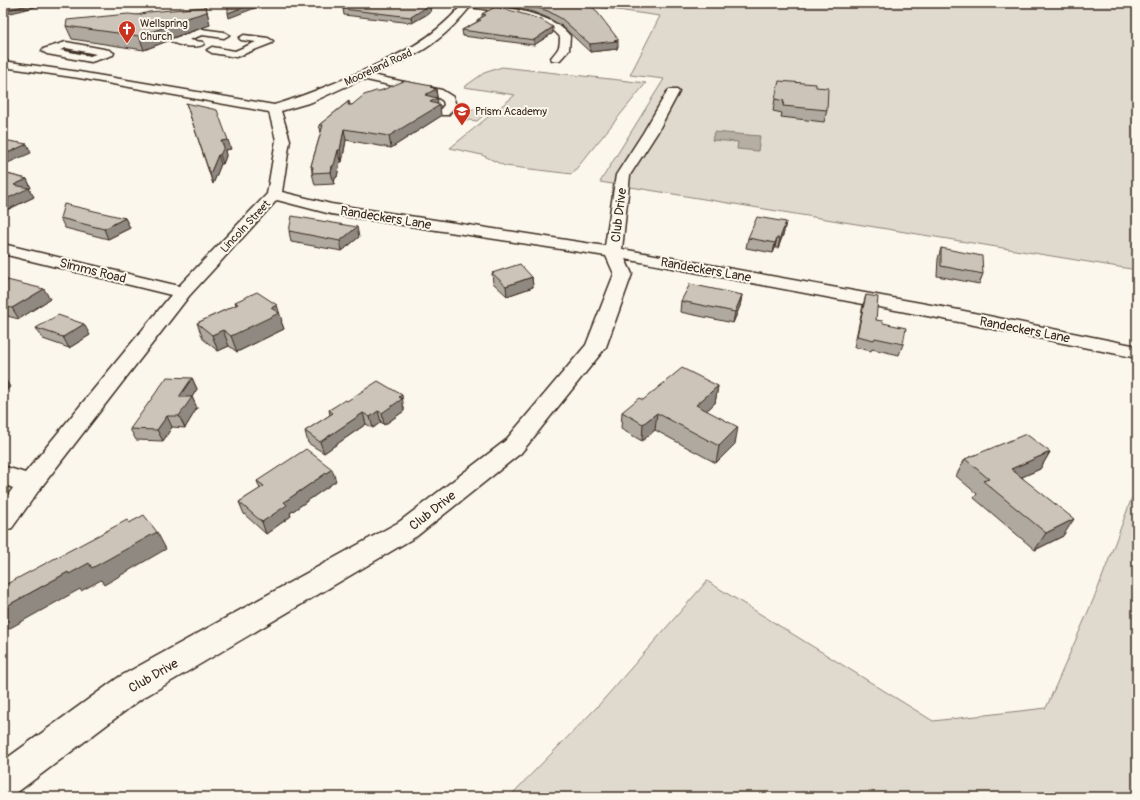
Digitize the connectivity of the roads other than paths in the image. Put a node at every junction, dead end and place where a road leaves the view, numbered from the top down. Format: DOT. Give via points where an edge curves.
graph roads {
  1 [pos="449,3"];
  2 [pos="468,4"];
  3 [pos="224,35"];
  4 [pos="244,38"];
  5 [pos="199,44"];
  6 [pos="212,50"];
  7 [pos="556,58"];
  8 [pos="91,59"];
  9 [pos="3,64"];
  10 [pos="105,65"];
  11 [pos="363,76"];
  12 [pos="673,92"];
  13 [pos="274,109"];
  14 [pos="444,112"];
  15 [pos="274,195"];
  16 [pos="3,249"];
  17 [pos="613,252"];
  18 [pos="183,292"];
  19 [pos="1137,352"];
  20 [pos="3,475"];
  21 [pos="30,484"];
  22 [pos="3,521"];
  23 [pos="3,782"];
  1 -- 2 [label="street"];
  2 -- 7 [label="street" via="550,23 565,36 563,52"];
  2 -- 11 [label="street, Mooreland Road" via="433,40"];
  3 -- 5 [label="street" via="201,32 176,41"];
  4 -- 6 [label="street" via="268,41 236,54"];
  8 -- 10 [label="street" via="91,62"];
  9 -- 13 [label="street"];
  11 -- 13 [label="street, Mooreland Road" via="308,100"];
  11 -- 14 [label="street" via="438,92 449,100 450,105"];
  12 -- 17 [label="street, Club Drive" via="623,175"];
  13 -- 15 [label="street, Lincoln Street" via="284,140"];
  15 -- 17 [label="street, Randeckers Lane" via="331,209"];
  15 -- 18 [label="street, Lincoln Street"];
  16 -- 18 [label="street, Simms Road"];
  17 -- 19 [label="street, Randeckers Lane"];
  17 -- 23 [label="street, Club Drive" via="623,274 596,347 513,447 408,529 130,688"];
  18 -- 21 [label="street, Lincoln Street"];
  20 -- 21 [label="street"];
  21 -- 22 [label="street, Lincoln Street"];
}
